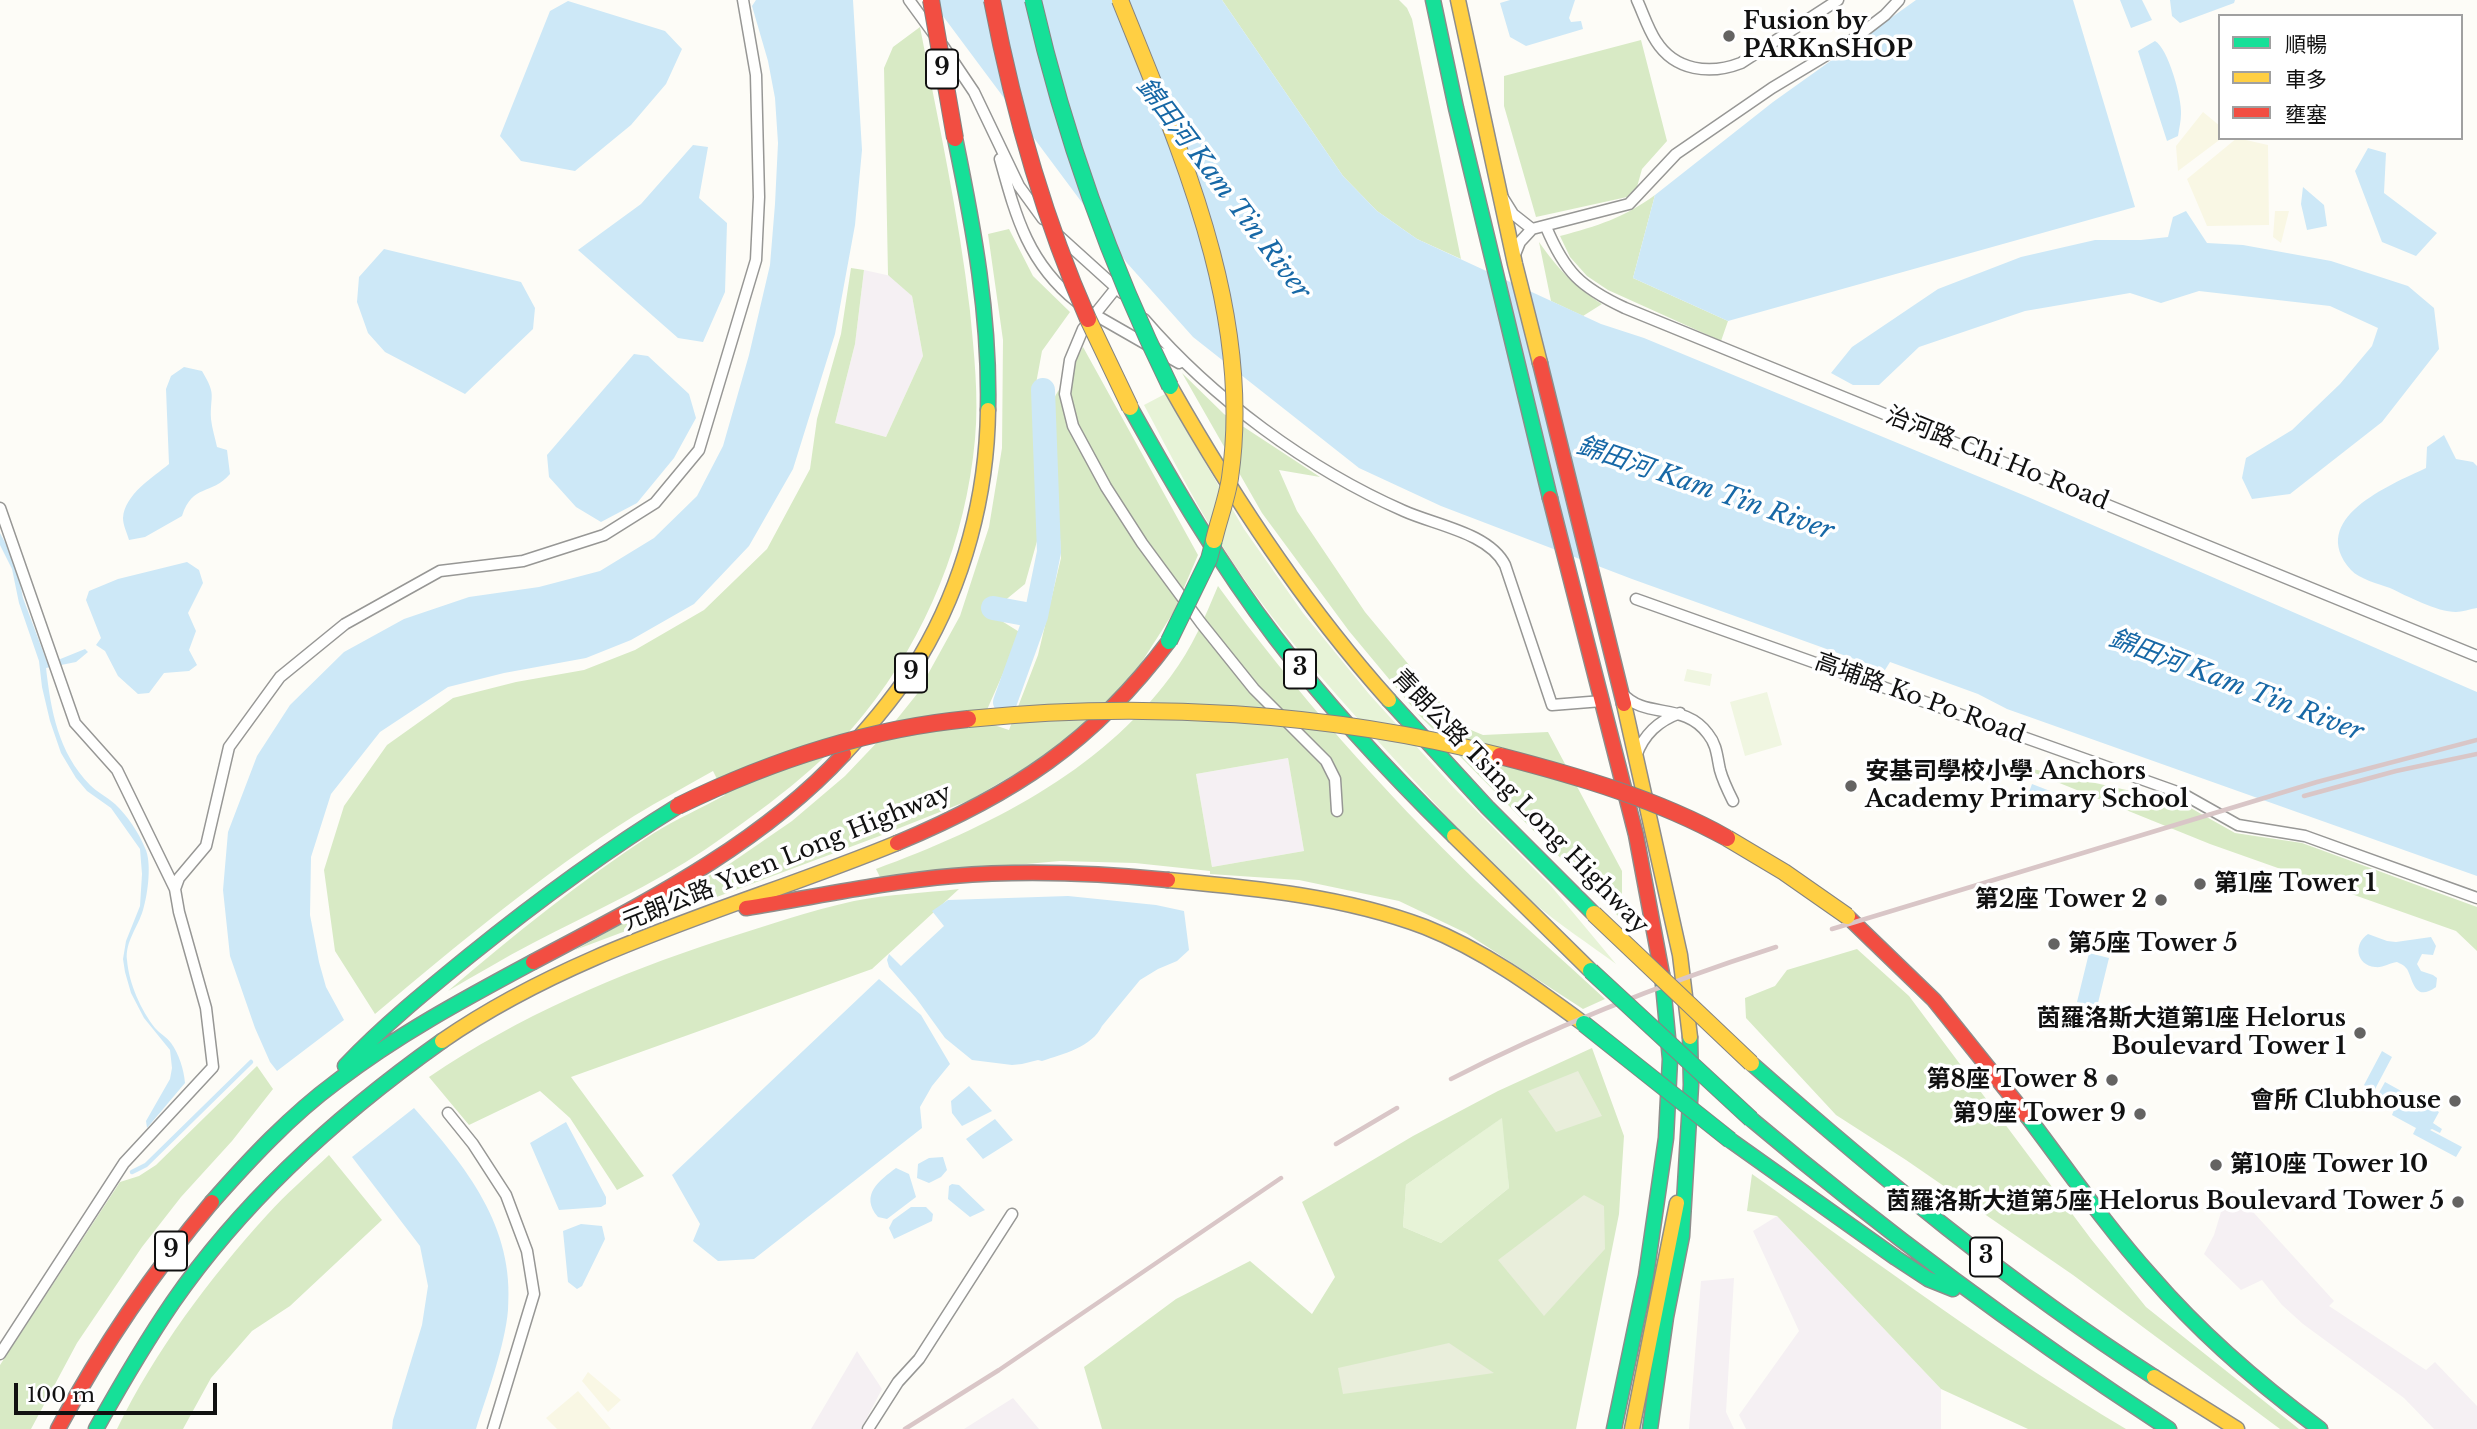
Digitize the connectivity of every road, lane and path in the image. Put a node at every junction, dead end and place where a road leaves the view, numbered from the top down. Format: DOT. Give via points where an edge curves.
graph roads {
  1 [pos="743,0"];
  2 [pos="909,0"];
  3 [pos="931,0"];
  4 [pos="992,0"];
  5 [pos="1033,0"];
  6 [pos="1120,0"];
  7 [pos="1421,0"];
  8 [pos="1433,0"];
  9 [pos="1637,0"];
  10 [pos="1838,0"];
  11 [pos="1899,0"];
  12 [pos="1461,4"];
  13 [pos="1438,26"];
  14 [pos="990,125"];
  15 [pos="1501,193"];
  16 [pos="1546,227"];
  17 [pos="1532,229"];
  18 [pos="1514,260"];
  19 [pos="1116,288"];
  20 [pos="1094,314"];
  21 [pos="1196,374"];
  22 [pos="0,508"];
  23 [pos="1636,599"];
  24 [pos="2477,656"];
  25 [pos="1622,693"];
  26 [pos="1602,701"];
  27 [pos="1680,713"];
  28 [pos="1636,757"];
  29 [pos="1733,801"];
  30 [pos="1337,811"];
  31 [pos="176,889"];
  32 [pos="2477,898"];
  33 [pos="701,916"];
  34 [pos="316,1097"];
  35 [pos="448,1113"];
  36 [pos="1684,1182"];
  37 [pos="1012,1214"];
  38 [pos="1979,1300"];
  39 [pos="0,1354"];
  40 [pos="58,1429"];
  41 [pos="96,1429"];
  42 [pos="493,1429"];
  43 [pos="868,1429"];
  44 [pos="1614,1429"];
  45 [pos="1632,1429"];
  46 [pos="1650,1429"];
  47 [pos="2169,1429"];
  48 [pos="2237,1429"];
  49 [pos="2320,1429"];
  1 -- 31 [label="street" via="756,75 756,260 699,450 655,503 604,535 523,561 440,571 345,624 280,677 229,747 206,846 179,878"];
  2 -- 14 [label="street" via="966,78"];
  3 -- 34 [label="main road, 元朗公路 Yuen Long Highway / 9, bridge" via="975,239 990,394 978,513 963,567 937,626 902,688 868,732 812,787 745,839 648,899 441,1012"];
  4 -- 38 [label="main road, 3, bridge" via="1008,75 1048,213 1077,293 1130,407 1201,530 1300,668 1403,783 1591,971 1751,1119"];
  5 -- 48 [label="main road, 青朗公路 Tsing Long Highway / 3, bridge" via="1061,113 1099,231 1170,386 1246,512 1321,618 1396,709 1632,952 1894,1187 2113,1349"];
  6 -- 33 [label="main road, 元朗公路 Yuen Long Highway / 9, bridge" via="1204,222 1234,361 1234,459 1222,522 1204,575 1147,672 1102,719 1020,783 909,838"];
  7 -- 13 [label="main road"];
  8 -- 13 [label="main road"];
  9 -- 10 [label="street" via="1666,53 1679,63 1710,71 1741,63"];
  11 -- 16 [label="street" via="1855,38 1676,154 1629,204"];
  12 -- 15 [label="main road"];
  13 -- 26 [label="main road"];
  14 -- 19 [label="street" via="1009,169 1039,214"];
  14 -- 20 [label="street" via="1016,216 1034,254 1054,282"];
  15 -- 17 [label="street" via="1513,214"];
  15 -- 18 [label="main road"];
  16 -- 17 [label="street"];
  16 -- 24 [label="street, 治河路 Chi Ho Road" via="1559,257 1577,280 1596,294"];
  17 -- 18 [label="street" via="1520,242"];
  18 -- 25 [label="main road"];
  19 -- 20 [label="street"];
  19 -- 21 [label="street"];
  20 -- 21 [label="street"];
  20 -- 30 [label="street" via="1077,339 1065,379 1068,411 1078,436 1142,542 1201,623 1254,689 1326,761 1335,779"];
  21 -- 26 [label="street" via="1231,406 1334,474 1404,511 1492,547 1505,565 1552,705"];
  22 -- 31 [label="street" via="75,723 117,770"];
  23 -- 32 [label="street, 高埔路 Ko Po Road" via="2183,794 2238,825 2305,836"];
  25 -- 27 [label="street" via="1641,707"];
  25 -- 28 [label="main road"];
  26 -- 44 [label="main road" via="1637,830 1670,1063 1654,1234"];
  27 -- 28 [label="street" via="1651,730"];
  27 -- 29 [label="street" via="1709,734"];
  28 -- 36 [label="main road" via="1678,943 1688,1016 1691,1084"];
  31 -- 39 [label="street" via="206,1008 213,1068 124,1163"];
  33 -- 38 [label="main road, bridge" via="866,887 995,873 1086,874 1256,889 1358,907 1425,928 1490,958 1584,1024 1759,1162 1928,1279"];
  33 -- 41 [label="main road, 元朗公路 Yuen Long Highway / 9" via="506,1001 355,1105 268,1186 206,1256 147,1342"];
  34 -- 40 [label="main road, 元朗公路 Yuen Long Highway / 9" via="267,1143 179,1240 105,1345"];
  34 -- 49 [label="main road, bridge" via="362,1047 521,914 609,849 678,806 747,773 811,750 870,734 1009,716 1114,712 1277,717 1365,727 1479,748 1631,796 1752,852 1847,916 1947,1014 2168,1295 2225,1352"];
  35 -- 42 [label="street" via="506,1195 527,1251 534,1294"];
  36 -- 45 [label="main road" via="1669,1235"];
  36 -- 46 [label="main road" via="1682,1236"];
  37 -- 43 [label="street"];
  38 -- 47 [label="main road, 3"];
}
